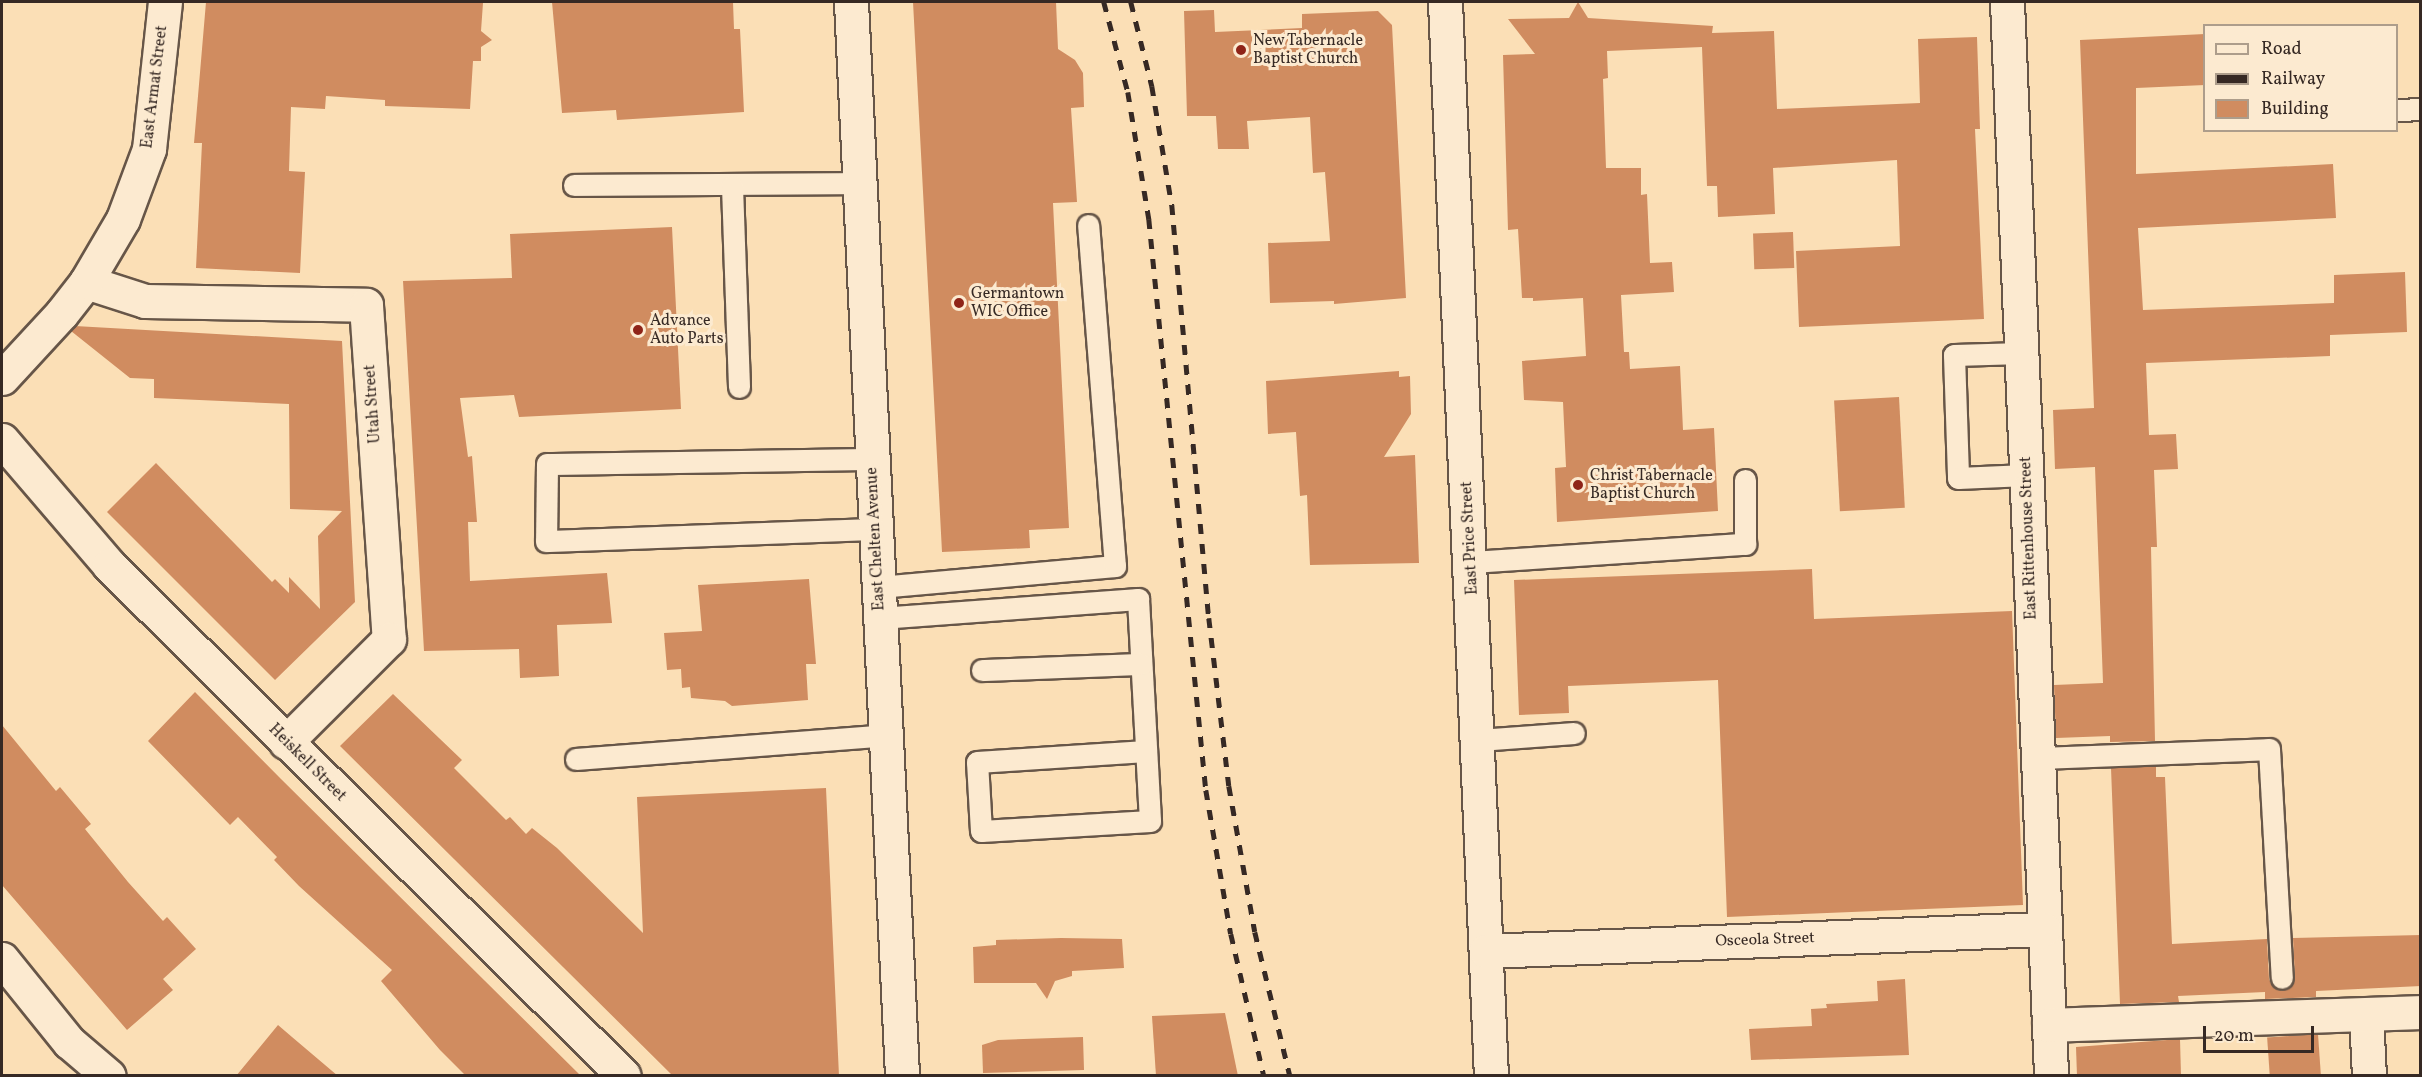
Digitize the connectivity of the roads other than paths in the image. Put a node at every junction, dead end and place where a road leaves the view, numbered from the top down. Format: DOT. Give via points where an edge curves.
graph roads {
  1 [pos="165,2"];
  2 [pos="851,2"];
  3 [pos="1445,2"];
  4 [pos="2007,2"];
  5 [pos="2421,109"];
  6 [pos="2398,110"];
  7 [pos="862,183"];
  8 [pos="574,185"];
  9 [pos="732,186"];
  10 [pos="1088,225"];
  11 [pos="86,282"];
  12 [pos="2022,353"];
  13 [pos="6,365"];
  14 [pos="739,387"];
  15 [pos="2,440"];
  16 [pos="872,459"];
  17 [pos="2026,475"];
  18 [pos="1745,480"];
  19 [pos="875,529"];
  20 [pos="1471,562"];
  21 [pos="879,602"];
  22 [pos="1141,664"];
  23 [pos="982,670"];
  24 [pos="1574,733"];
  25 [pos="885,735"];
  26 [pos="1479,740"];
  27 [pos="286,742"];
  28 [pos="1146,751"];
  29 [pos="2038,758"];
  30 [pos="576,759"];
  31 [pos="2044,929"];
  32 [pos="1486,951"];
  33 [pos="2,959"];
  34 [pos="2282,978"];
  35 [pos="2421,1012"];
  36 [pos="2366,1015"];
  37 [pos="2049,1025"];
  38 [pos="109,1076"];
  39 [pos="624,1076"];
  40 [pos="902,1076"];
  41 [pos="1491,1076"];
  42 [pos="2051,1076"];
  43 [pos="2369,1076"];
  1 -- 11 [label="street, East Armat Street" via="149,149 123,219"];
  2 -- 7 [label="street, East Chelten Avenue"];
  3 -- 20 [label="street, East Price Street"];
  4 -- 12 [label="street, East Rittenhouse Street"];
  5 -- 6 [label="lane"];
  7 -- 9 [label="lane"];
  7 -- 16 [label="street, East Chelten Avenue"];
  8 -- 9 [label="lane"];
  9 -- 14 [label="lane"];
  10 -- 21 [label="lane" via="1115,566"];
  11 -- 13 [label="street, East Armat Street"];
  11 -- 27 [label="street, Utah Street" via="145,301 366,305 389,639"];
  12 -- 17 [label="street, East Rittenhouse Street"];
  12 -- 17 [label="lane" via="1954,355 1958,477"];
  15 -- 27 [label="street, Heiskell Street" via="109,566"];
  16 -- 19 [label="street, East Chelten Avenue"];
  16 -- 19 [label="lane" via="547,464 546,541"];
  17 -- 29 [label="street, East Rittenhouse Street"];
  18 -- 20 [label="lane" via="1745,544"];
  19 -- 21 [label="street, East Chelten Avenue"];
  20 -- 26 [label="street, East Price Street"];
  21 -- 22 [label="lane" via="1138,599"];
  21 -- 25 [label="street, East Chelten Avenue"];
  22 -- 23 [label="lane"];
  22 -- 28 [label="lane"];
  24 -- 26 [label="lane"];
  25 -- 30 [label="lane"];
  25 -- 40 [label="street, East Chelten Avenue"];
  26 -- 32 [label="street, East Price Street"];
  27 -- 39 [label="street, Heiskell Street"];
  28 -- 28 [label="lane" via="1150,821 981,831 977,762"];
  29 -- 31 [label="street, East Rittenhouse Street"];
  29 -- 34 [label="lane" via="2269,749"];
  31 -- 32 [label="street, Osceola Street"];
  31 -- 37 [label="street, East Rittenhouse Street"];
  32 -- 41 [label="street, East Price Street"];
  33 -- 38 [label="street" via="69,1042"];
  35 -- 36 [label="street"];
  36 -- 37 [label="street"];
  36 -- 43 [label="street"];
  37 -- 42 [label="street, East Rittenhouse Street"];
}
